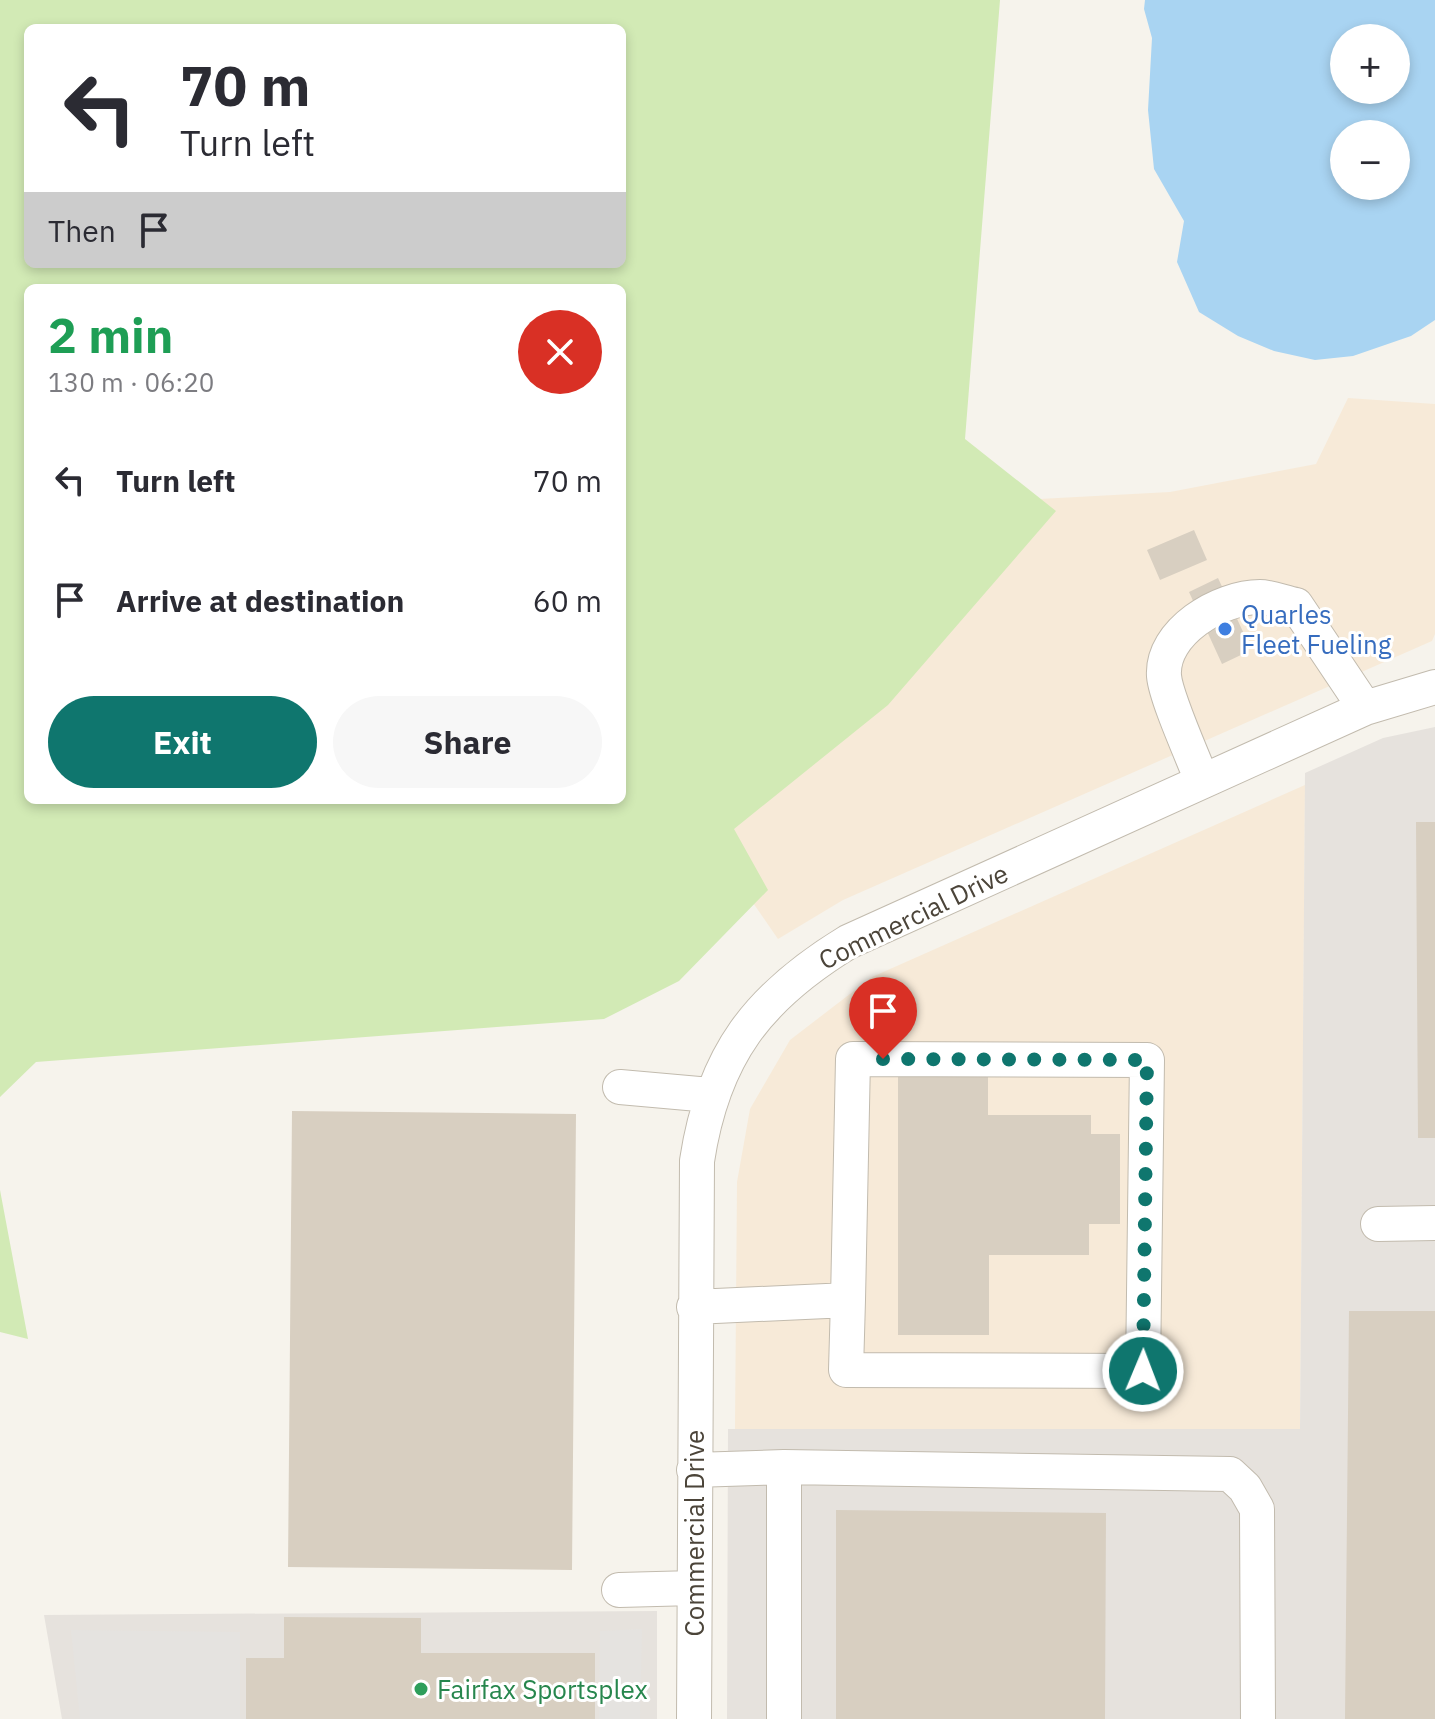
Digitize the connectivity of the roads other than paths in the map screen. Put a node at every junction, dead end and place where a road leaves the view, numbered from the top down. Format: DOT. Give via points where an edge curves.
graph roads {
  1 [pos="1435,687"];
  2 [pos="1365,708"];
  3 [pos="1202,781"];
  4 [pos="620,1087"];
  5 [pos="710,1095"];
  6 [pos="1435,1223"];
  7 [pos="1378,1224"];
  8 [pos="848,1300"];
  9 [pos="694,1307"];
  10 [pos="784,1467"];
  11 [pos="694,1470"];
  12 [pos="694,1588"];
  13 [pos="619,1590"];
  14 [pos="694,1719"];
  15 [pos="784,1719"];
  16 [pos="1258,1719"];
  1 -- 2 [label="street, Commercial Drive"];
  2 -- 3 [label="street, Commercial Drive"];
  2 -- 3 [label="street" via="1296,605 1259,597 1230,604 1199,618 1170,643 1164,676"];
  3 -- 5 [label="street, Commercial Drive" via="848,942 816,962 758,1012"];
  4 -- 5 [label="street"];
  5 -- 9 [label="street, Commercial Drive" via="697,1161"];
  6 -- 7 [label="street"];
  8 -- 8 [label="street" via="853,1059 1147,1060 1143,1371 846,1370"];
  8 -- 9 [label="street"];
  9 -- 11 [label="street, Commercial Drive"];
  10 -- 11 [label="street"];
  10 -- 15 [label="street"];
  10 -- 16 [label="street" via="1230,1474 1257,1509"];
  11 -- 12 [label="street, Commercial Drive"];
  12 -- 13 [label="street"];
  12 -- 14 [label="street, Commercial Drive"];
}
